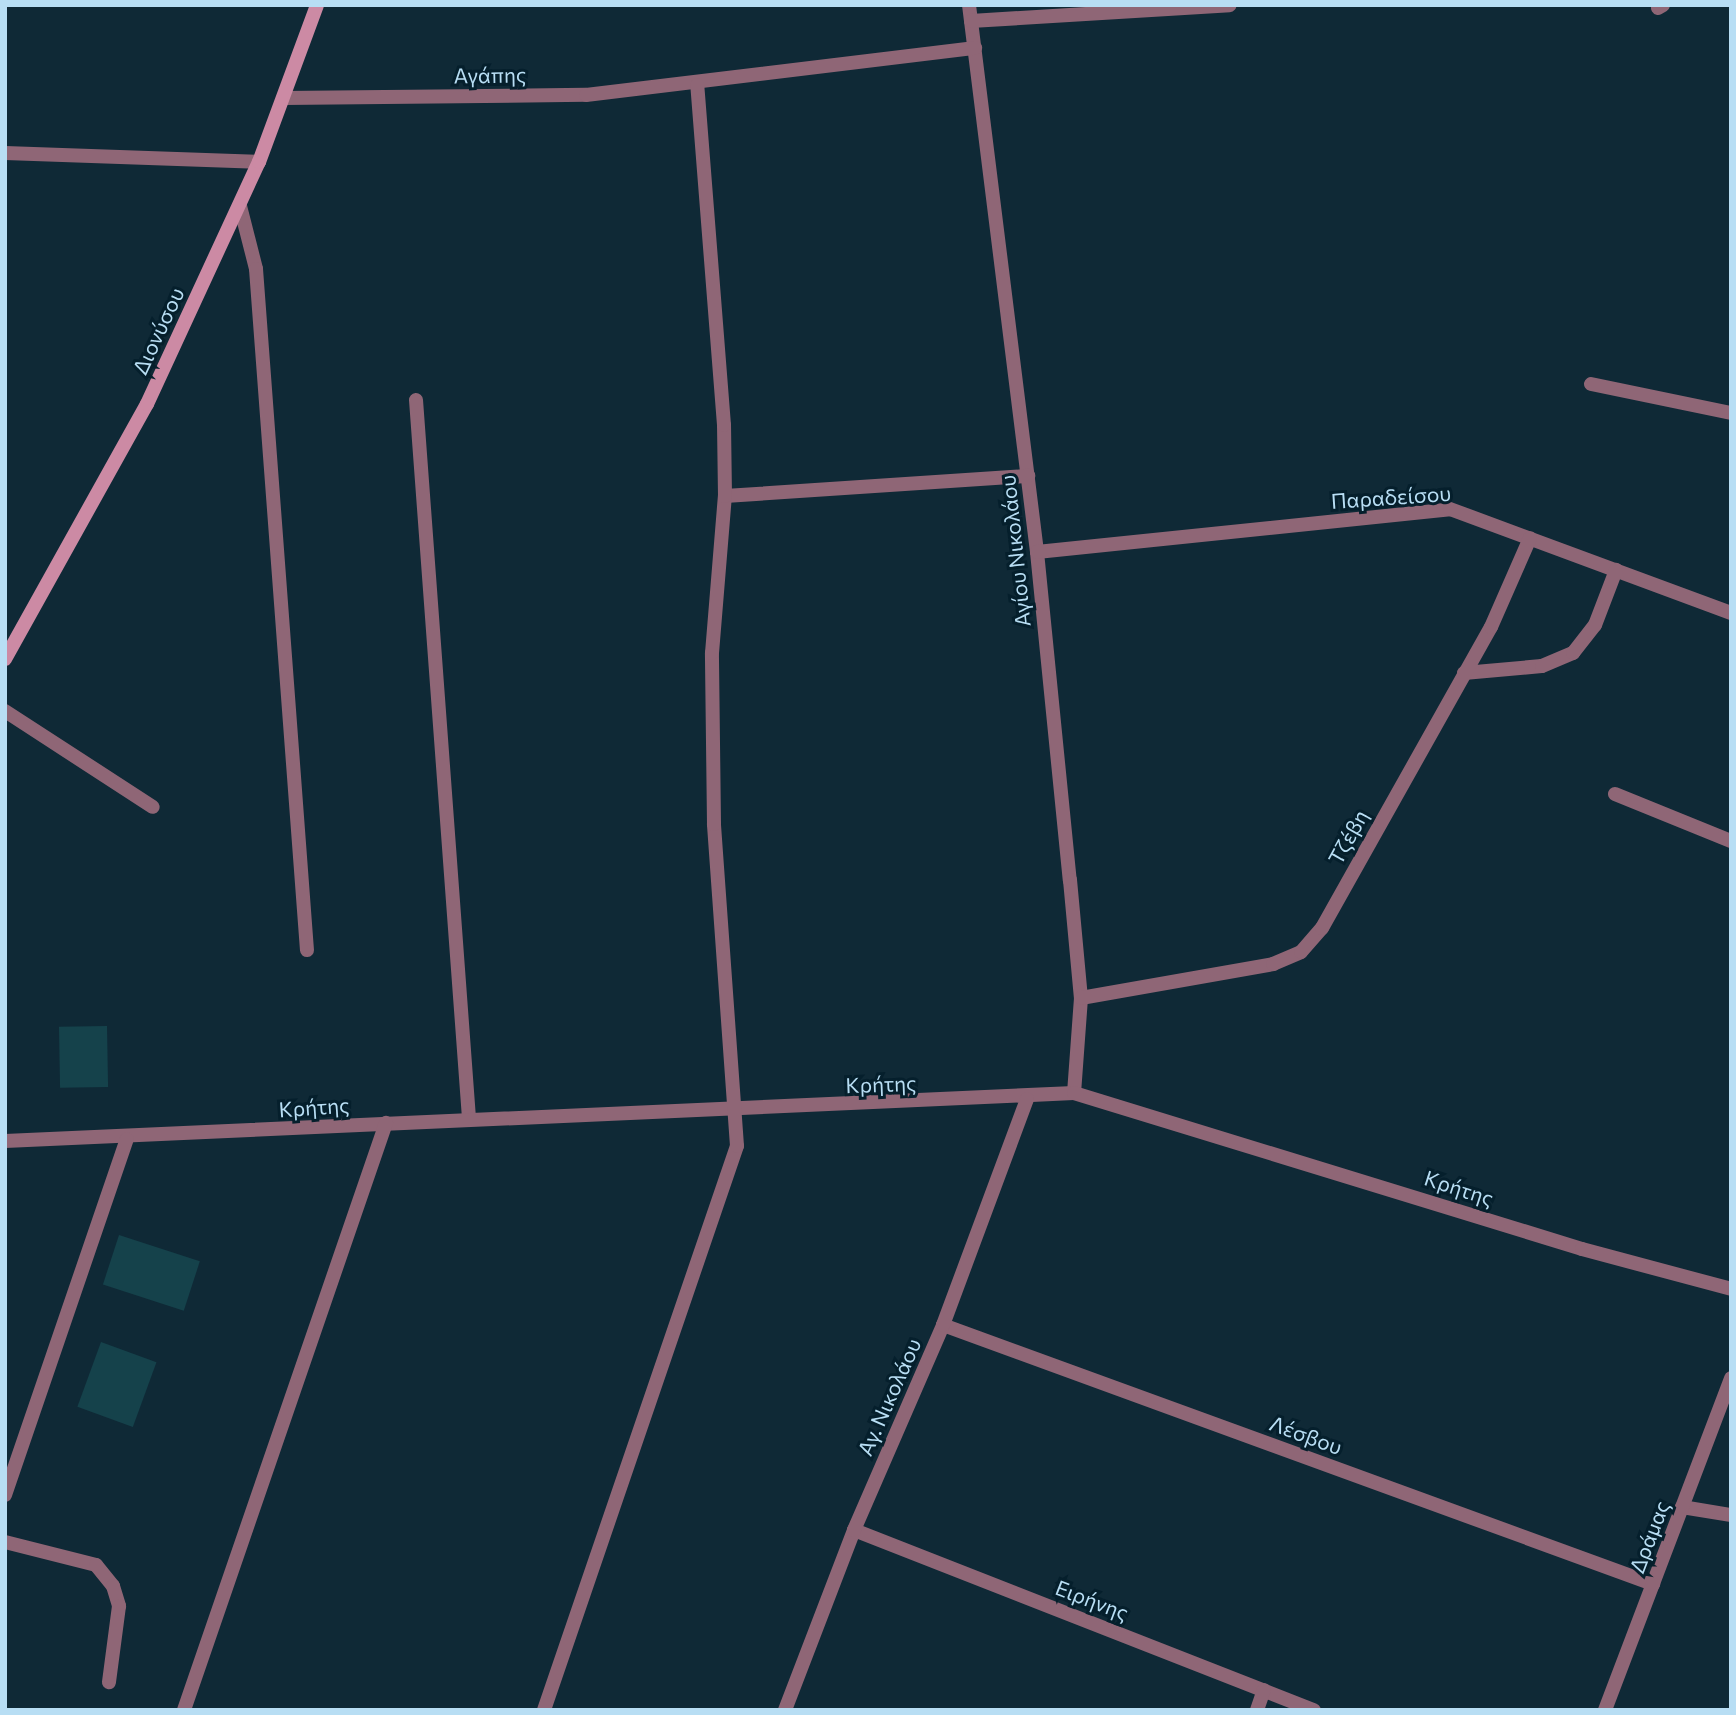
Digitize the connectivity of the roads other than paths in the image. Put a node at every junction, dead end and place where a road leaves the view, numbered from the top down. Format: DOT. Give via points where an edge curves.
graph roads {
  1 [pos="317,5"];
  2 [pos="969,5"];
  3 [pos="1230,5"];
  4 [pos="971,21"];
  5 [pos="975,48"];
  6 [pos="697,85"];
  7 [pos="284,98"];
  8 [pos="5,153"];
  9 [pos="259,162"];
  10 [pos="240,205"];
  11 [pos="1591,384"];
  12 [pos="416,400"];
  13 [pos="1731,413"];
  14 [pos="1028,476"];
  15 [pos="725,496"];
  16 [pos="1530,538"];
  17 [pos="1037,552"];
  18 [pos="1616,570"];
  19 [pos="1731,613"];
  20 [pos="5,659"];
  21 [pos="1464,673"];
  22 [pos="5,711"];
  23 [pos="1615,794"];
  24 [pos="153,807"];
  25 [pos="1731,841"];
  26 [pos="307,950"];
  27 [pos="1081,998"];
  28 [pos="1074,1093"];
  29 [pos="1027,1098"];
  30 [pos="738,1111"];
  31 [pos="468,1118"];
  32 [pos="386,1123"];
  33 [pos="127,1139"];
  34 [pos="5,1141"];
  35 [pos="1731,1289"];
  36 [pos="943,1325"];
  37 [pos="1731,1378"];
  38 [pos="5,1495"];
  39 [pos="1682,1507"];
  40 [pos="1731,1515"];
  41 [pos="854,1530"];
  42 [pos="5,1542"];
  43 [pos="1653,1584"];
  44 [pos="109,1682"];
  45 [pos="1264,1690"];
  46 [pos="184,1710"];
  47 [pos="544,1710"];
  48 [pos="785,1710"];
  49 [pos="1257,1710"];
  50 [pos="1314,1710"];
  51 [pos="1605,1710"];
  1 -- 7 [label="main road, Διονύσου"];
  2 -- 4 [label="street, Αγίου Νικολάου"];
  3 -- 4 [label="street"];
  4 -- 5 [label="street, Αγίου Νικολάου"];
  5 -- 6 [label="street, Αγάπης"];
  5 -- 14 [label="street, Αγίου Νικολάου"];
  6 -- 7 [label="street, Αγάπης" via="586,95"];
  6 -- 15 [label="street"];
  7 -- 9 [label="main road, Διονύσου"];
  8 -- 9 [label="street"];
  9 -- 10 [label="main road, Διονύσου"];
  10 -- 20 [label="main road, Διονύσου" via="148,404"];
  10 -- 26 [label="street" via="256,269"];
  11 -- 13 [label="street"];
  12 -- 31 [label="street"];
  14 -- 15 [label="street"];
  14 -- 17 [label="street, Αγίου Νικολάου"];
  15 -- 30 [label="street" via="712,653 714,824"];
  16 -- 17 [label="street, Παραδείσου" via="1450,509"];
  16 -- 18 [label="street, Παραδείσου"];
  16 -- 21 [label="street, Τζέβη"];
  17 -- 27 [label="street, Αγίου Νικολάου"];
  18 -- 19 [label="street, Παραδείσου"];
  18 -- 21 [label="street" via="1595,625 1573,653 1542,666"];
  21 -- 27 [label="street, Τζέβη" via="1322,928 1301,952 1273,964"];
  22 -- 24 [label="street"];
  23 -- 25 [label="street"];
  27 -- 28 [label="street, Αγίου Νικολάου"];
  28 -- 29 [label="street, Κρήτης"];
  28 -- 35 [label="street, Κρήτης" via="1582,1249"];
  29 -- 30 [label="street, Κρήτης"];
  29 -- 36 [label="street, Αγ. Νικολάου"];
  30 -- 31 [label="street, Κρήτης"];
  30 -- 47 [label="street" via="731,1177"];
  31 -- 32 [label="street, Κρήτης"];
  32 -- 33 [label="street, Κρήτης"];
  32 -- 46 [label="street"];
  33 -- 34 [label="street, Κρήτης"];
  33 -- 38 [label="street"];
  36 -- 41 [label="street, Αγ. Νικολάου"];
  36 -- 43 [label="street, Λέσβου"];
  37 -- 39 [label="street, Δράμας"];
  39 -- 40 [label="street"];
  39 -- 43 [label="street, Δράμας"];
  41 -- 45 [label="street, Ειρήνης"];
  41 -- 48 [label="street, Αγ. Νικολάου"];
  42 -- 44 [label="street" via="96,1565 113,1586 119,1606"];
  43 -- 51 [label="street, Δράμας"];
  45 -- 49 [label="street"];
  45 -- 50 [label="street, Ειρήνης"];
}
